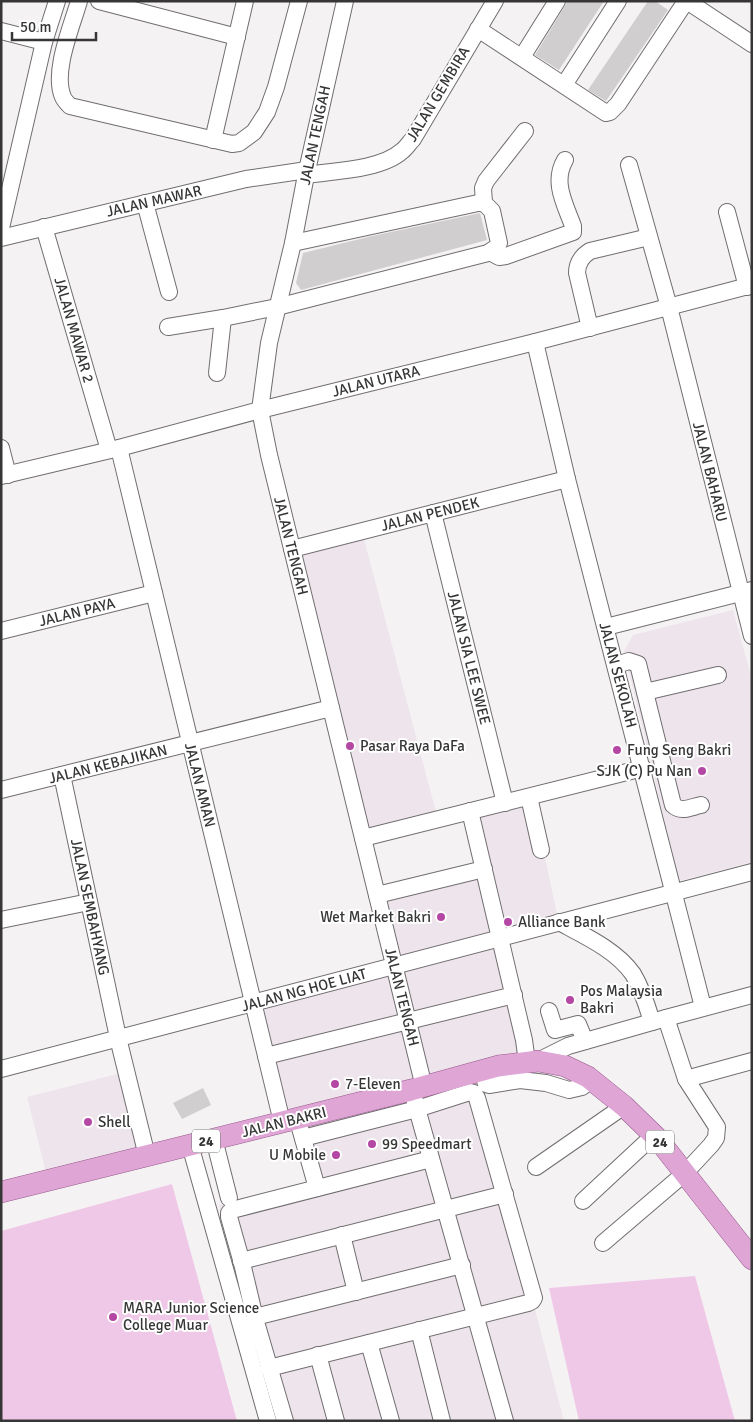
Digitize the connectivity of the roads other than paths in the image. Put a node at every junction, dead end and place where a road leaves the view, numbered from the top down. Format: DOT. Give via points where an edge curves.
graph roads {
  1 [pos="57,1"];
  2 [pos="79,1"];
  3 [pos="99,1"];
  4 [pos="245,1"];
  5 [pos="299,1"];
  6 [pos="345,1"];
  7 [pos="495,1"];
  8 [pos="557,1"];
  9 [pos="618,1"];
  10 [pos="687,1"];
  11 [pos="478,29"];
  12 [pos="1,32"];
  13 [pos="237,37"];
  14 [pos="44,42"];
  15 [pos="752,44"];
  16 [pos="522,57"];
  17 [pos="564,85"];
  18 [pos="524,131"];
  19 [pos="214,140"];
  20 [pos="565,160"];
  21 [pos="629,165"];
  22 [pos="306,172"];
  23 [pos="144,203"];
  24 [pos="484,203"];
  25 [pos="727,212"];
  26 [pos="44,227"];
  27 [pos="1,228"];
  28 [pos="649,237"];
  29 [pos="1,238"];
  30 [pos="294,244"];
  31 [pos="490,252"];
  32 [pos="749,286"];
  33 [pos="169,292"];
  34 [pos="277,307"];
  35 [pos="669,307"];
  36 [pos="223,318"];
  37 [pos="168,327"];
  38 [pos="590,328"];
  39 [pos="535,342"];
  40 [pos="217,374"];
  41 [pos="260,410"];
  42 [pos="110,444"];
  43 [pos="1,448"];
  44 [pos="5,476"];
  45 [pos="567,479"];
  46 [pos="433,513"];
  47 [pos="292,549"];
  48 [pos="746,592"];
  49 [pos="154,593"];
  50 [pos="606,627"];
  51 [pos="1,630"];
  52 [pos="752,636"];
  53 [pos="616,665"];
  54 [pos="718,675"];
  55 [pos="645,692"];
  56 [pos="331,708"];
  57 [pos="190,743"];
  58 [pos="663,762"];
  59 [pos="643,768"];
  60 [pos="62,775"];
  61 [pos="1,790"];
  62 [pos="530,797"];
  63 [pos="505,803"];
  64 [pos="701,805"];
  65 [pos="470,811"];
  66 [pos="363,838"];
  67 [pos="541,850"];
  68 [pos="484,869"];
  69 [pos="752,872"];
  70 [pos="672,892"];
  71 [pos="377,895"];
  72 [pos="89,902"];
  73 [pos="1,920"];
  74 [pos="559,922"];
  75 [pos="500,938"];
  76 [pos="394,966"];
  77 [pos="514,995"];
  78 [pos="752,995"];
  79 [pos="253,1003"];
  80 [pos="703,1007"];
  81 [pos="549,1011"];
  82 [pos="659,1020"];
  83 [pos="408,1022"];
  84 [pos="585,1041"];
  85 [pos="119,1044"];
  86 [pos="529,1053"];
  87 [pos="266,1056"];
  88 [pos="752,1061"];
  89 [pos="1,1069"];
  90 [pos="482,1070"];
  91 [pos="686,1079"];
  92 [pos="591,1080"];
  93 [pos="417,1095"];
  94 [pos="624,1106"];
  95 [pos="294,1126"];
  96 [pos="654,1135"];
  97 [pos="214,1139"];
  98 [pos="190,1145"];
  99 [pos="147,1156"];
  100 [pos="431,1159"];
  101 [pos="536,1167"];
  102 [pos="685,1173"];
  103 [pos="317,1188"];
  104 [pos="1,1192"];
  105 [pos="505,1194"];
  106 [pos="228,1198"];
  107 [pos="583,1201"];
  108 [pos="446,1210"];
  109 [pos="342,1235"];
  110 [pos="604,1243"];
  111 [pos="752,1259"];
  112 [pos="241,1261"];
  113 [pos="462,1265"];
  114 [pos="356,1292"];
  115 [pos="475,1316"];
  116 [pos="256,1322"];
  117 [pos="419,1330"];
  118 [pos="369,1343"];
  119 [pos="318,1356"];
  120 [pos="269,1368"];
  121 [pos="268,1421"];
  122 [pos="285,1421"];
  123 [pos="336,1421"];
  124 [pos="391,1421"];
  125 [pos="442,1421"];
  126 [pos="505,1421"];
  1 -- 14 [label="street"];
  2 -- 19 [label="street" via="59,68 63,98 70,106"];
  3 -- 13 [label="street"];
  4 -- 13 [label="street"];
  5 -- 19 [label="street" via="267,112 254,132 239,143"];
  6 -- 22 [label="street, JALAN TENGAH"];
  7 -- 11 [label="street, JALAN GEMBIRA"];
  8 -- 16 [label="street"];
  9 -- 17 [label="street"];
  10 -- 15 [label="street"];
  10 -- 17 [label="street" via="610,112 603,112"];
  11 -- 16 [label="street"];
  11 -- 22 [label="street, JALAN GEMBIRA" via="402,152 368,166"];
  12 -- 14 [label="street"];
  13 -- 19 [label="street"];
  14 -- 27 [label="street"];
  16 -- 17 [label="street"];
  18 -- 24 [label="street" via="486,181"];
  20 -- 31 [label="street" via="558,177 559,186 573,232 506,256 499,257"];
  21 -- 28 [label="street, JALAN BAHARU"];
  22 -- 23 [label="street, JALAN MAWAR" via="246,180"];
  22 -- 30 [label="street, JALAN TENGAH"];
  23 -- 26 [label="street, JALAN MAWAR"];
  23 -- 33 [label="street"];
  24 -- 30 [label="street"];
  24 -- 31 [label="street" via="492,211 499,243"];
  25 -- 32 [label="street"];
  26 -- 29 [label="street, JALAN MAWAR"];
  26 -- 42 [label="street, JALAN MAWAR 2"];
  28 -- 35 [label="street, JALAN BAHARU"];
  28 -- 38 [label="street" via="590,252 582,257 577,273"];
  30 -- 34 [label="street, JALAN TENGAH"];
  31 -- 34 [label="street"];
  32 -- 35 [label="street, JALAN UTARA"];
  34 -- 36 [label="street"];
  34 -- 41 [label="street, JALAN TENGAH"];
  35 -- 38 [label="street, JALAN UTARA"];
  35 -- 48 [label="street, JALAN BAHARU"];
  36 -- 37 [label="street"];
  36 -- 40 [label="street"];
  38 -- 39 [label="street, JALAN UTARA"];
  39 -- 41 [label="street, JALAN UTARA"];
  39 -- 45 [label="street, JALAN SEKOLAH"];
  41 -- 42 [label="street, JALAN UTARA"];
  41 -- 47 [label="street, JALAN TENGAH"];
  42 -- 44 [label="street, JALAN UTARA"];
  42 -- 49 [label="street, JALAN AMAN"];
  43 -- 44 [label="street"];
  45 -- 46 [label="street, JALAN PENDEK"];
  45 -- 50 [label="street, JALAN SEKOLAH"];
  46 -- 47 [label="street, JALAN PENDEK"];
  46 -- 63 [label="street, JALAN SIA LEE SWEE"];
  47 -- 56 [label="street, JALAN TENGAH"];
  48 -- 50 [label="street"];
  48 -- 52 [label="street, JALAN BAHARU"];
  49 -- 51 [label="street, JALAN PAYA"];
  49 -- 57 [label="street, JALAN AMAN"];
  50 -- 53 [label="street, JALAN SEKOLAH"];
  53 -- 55 [label="street" via="629,661 638,664"];
  53 -- 59 [label="street, JALAN SEKOLAH"];
  54 -- 55 [label="street"];
  55 -- 58 [label="street"];
  56 -- 57 [label="street, JALAN KEBAJIKAN"];
  56 -- 66 [label="street, JALAN TENGAH"];
  57 -- 60 [label="street, JALAN KEBAJIKAN"];
  57 -- 79 [label="street, JALAN AMAN"];
  58 -- 59 [label="street"];
  58 -- 64 [label="street" via="675,806 682,810"];
  59 -- 62 [label="street"];
  59 -- 70 [label="street, JALAN SEKOLAH"];
  60 -- 61 [label="street, JALAN KEBAJIKAN"];
  60 -- 72 [label="street, JALAN SEMBAHYANG"];
  62 -- 63 [label="street"];
  62 -- 67 [label="street"];
  63 -- 65 [label="street"];
  65 -- 66 [label="street"];
  65 -- 68 [label="street"];
  66 -- 71 [label="street, JALAN TENGAH"];
  68 -- 71 [label="street"];
  68 -- 75 [label="street"];
  69 -- 70 [label="street, JALAN NG HOE LIAT"];
  70 -- 74 [label="street, JALAN NG HOE LIAT"];
  70 -- 80 [label="street, JALAN SEKOLAH"];
  71 -- 76 [label="street, JALAN TENGAH"];
  72 -- 73 [label="street"];
  72 -- 85 [label="street, JALAN SEMBAHYANG"];
  74 -- 75 [label="street, JALAN NG HOE LIAT"];
  74 -- 82 [label="street" via="615,956 632,974"];
  75 -- 76 [label="street, JALAN NG HOE LIAT"];
  75 -- 77 [label="street"];
  76 -- 79 [label="street, JALAN NG HOE LIAT"];
  76 -- 83 [label="street, JALAN TENGAH"];
  77 -- 83 [label="street"];
  77 -- 86 [label="street"];
  78 -- 80 [label="street"];
  79 -- 85 [label="street, JALAN NG HOE LIAT"];
  79 -- 87 [label="street, JALAN AMAN"];
  80 -- 82 [label="street"];
  81 -- 84 [label="street" via="555,1030 578,1024"];
  82 -- 84 [label="street"];
  82 -- 91 [label="street"];
  83 -- 87 [label="street"];
  83 -- 93 [label="street, JALAN TENGAH"];
  84 -- 86 [label="street"];
  85 -- 89 [label="street, JALAN NG HOE LIAT"];
  85 -- 99 [label="street, JALAN SEMBAHYANG"];
  86 -- 90 [label="main road, JALAN BAKRI / 24"];
  86 -- 92 [label="main road, 24"];
  87 -- 95 [label="street, JALAN AMAN"];
  88 -- 91 [label="street"];
  90 -- 92 [label="street" via="489,1085 520,1080 569,1090 582,1087"];
  90 -- 93 [label="main road, JALAN BAKRI / 24"];
  91 -- 102 [label="street" via="718,1133 712,1145"];
  92 -- 94 [label="main road, 24"];
  93 -- 95 [label="main road, JALAN BAKRI / 24"];
  93 -- 100 [label="street, JALAN TENGAH"];
  93 -- 105 [label="street" via="474,1093"];
  94 -- 96 [label="main road, 24"];
  94 -- 101 [label="street"];
  95 -- 97 [label="main road, JALAN BAKRI / 24"];
  95 -- 103 [label="street, JALAN AMAN"];
  96 -- 102 [label="main road, 24"];
  96 -- 107 [label="street"];
  97 -- 98 [label="main road, JALAN BAKRI / 24"];
  97 -- 106 [label="street"];
  98 -- 99 [label="main road, JALAN BAKRI / 24"];
  98 -- 121 [label="street"];
  99 -- 104 [label="main road, JALAN BAKRI / 24"];
  100 -- 103 [label="street"];
  100 -- 108 [label="street, JALAN TENGAH"];
  102 -- 110 [label="street"];
  102 -- 111 [label="main road, 24"];
  103 -- 112 [label="street" via="232,1210 229,1217"];
  105 -- 108 [label="street"];
  105 -- 115 [label="street" via="534,1298 528,1303"];
  108 -- 109 [label="street"];
  108 -- 113 [label="street, JALAN TENGAH"];
  109 -- 112 [label="street"];
  109 -- 114 [label="street"];
  112 -- 116 [label="street"];
  113 -- 114 [label="street"];
  113 -- 115 [label="street, JALAN TENGAH"];
  114 -- 116 [label="street" via="263,1314"];
  115 -- 117 [label="street"];
  115 -- 126 [label="street, JALAN TENGAH"];
  116 -- 120 [label="street"];
  117 -- 118 [label="street"];
  117 -- 125 [label="street"];
  118 -- 119 [label="street"];
  118 -- 124 [label="street"];
  119 -- 120 [label="street"];
  119 -- 123 [label="street"];
  120 -- 122 [label="street"];
}
